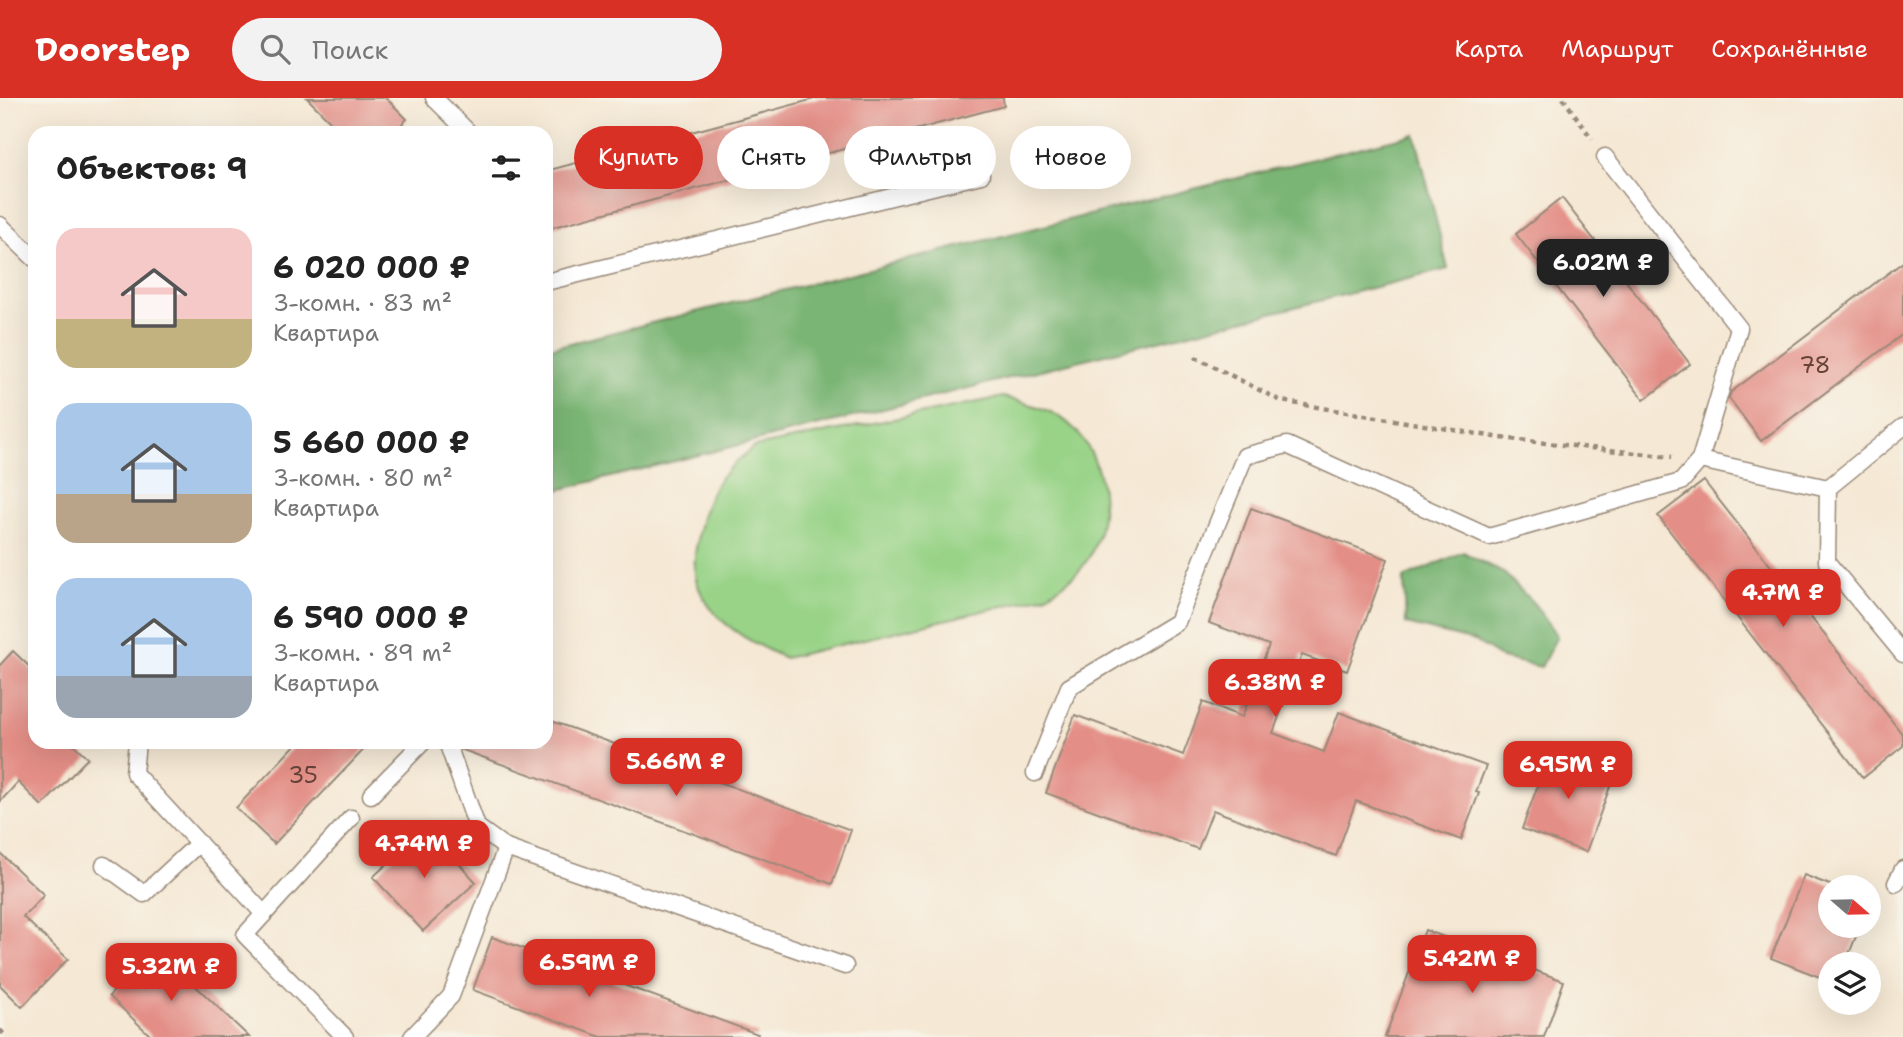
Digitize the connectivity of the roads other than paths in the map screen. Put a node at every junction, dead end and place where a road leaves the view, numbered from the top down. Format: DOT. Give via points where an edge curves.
graph roads {
  1 [pos="434,98"];
  2 [pos="462,126"];
  3 [pos="1605,157"];
  4 [pos="924,189"];
  5 [pos="0,225"];
  6 [pos="28,253"];
  7 [pos="553,280"];
  8 [pos="1903,427"];
  9 [pos="1700,460"];
  10 [pos="1828,488"];
  11 [pos="1903,654"];
  12 [pos="136,749"];
  13 [pos="416,749"];
  14 [pos="449,749"];
  15 [pos="1035,773"];
  16 [pos="371,795"];
  17 [pos="351,818"];
  18 [pos="199,843"];
  19 [pos="506,848"];
  20 [pos="104,865"];
  21 [pos="264,914"];
  22 [pos="845,966"];
  23 [pos="345,1037"];
  24 [pos="412,1037"];
  1 -- 2 [label="lane"];
  3 -- 9 [label="lane" via="1739,328"];
  4 -- 7 [label="lane"];
  5 -- 6 [label="lane"];
  8 -- 10 [label="lane"];
  9 -- 10 [label="lane"];
  9 -- 15 [label="lane" via="1681,482 1489,537 1287,445 1244,456 1177,622 1069,687"];
  10 -- 11 [label="lane" via="1827,562"];
  12 -- 18 [label="lane" via="134,774"];
  13 -- 16 [label="lane"];
  14 -- 19 [label="lane" via="477,827"];
  17 -- 21 [label="lane"];
  18 -- 20 [label="lane" via="144,894"];
  18 -- 21 [label="lane"];
  19 -- 22 [label="lane"];
  19 -- 24 [label="lane" via="451,996"];
  21 -- 23 [label="lane" via="245,935"];
}
